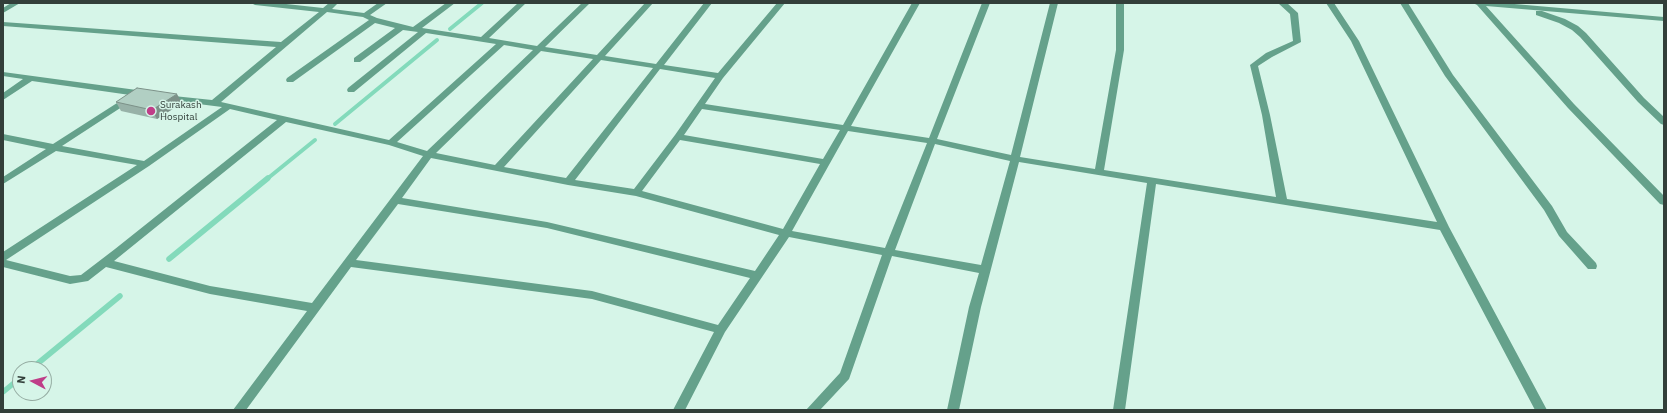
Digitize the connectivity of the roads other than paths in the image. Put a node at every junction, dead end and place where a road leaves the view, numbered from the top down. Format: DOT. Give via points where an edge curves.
graph roads {
  1 [pos="16,3"];
  2 [pos="255,3"];
  3 [pos="334,3"];
  4 [pos="383,3"];
  5 [pos="451,3"];
  6 [pos="522,3"];
  7 [pos="586,3"];
  8 [pos="649,3"];
  9 [pos="708,3"];
  10 [pos="780,3"];
  11 [pos="916,3"];
  12 [pos="986,3"];
  13 [pos="1054,3"];
  14 [pos="1120,3"];
  15 [pos="1282,3"];
  16 [pos="1330,3"];
  17 [pos="1404,3"];
  18 [pos="1477,3"];
  19 [pos="1526,8"];
  20 [pos="325,10"];
  21 [pos="3,11"];
  22 [pos="365,15"];
  23 [pos="374,20"];
  24 [pos="1664,20"];
  25 [pos="3,24"];
  26 [pos="401,27"];
  27 [pos="415,29"];
  28 [pos="424,31"];
  29 [pos="482,40"];
  30 [pos="502,43"];
  31 [pos="283,45"];
  32 [pos="539,49"];
  33 [pos="597,58"];
  34 [pos="357,60"];
  35 [pos="657,67"];
  36 [pos="3,74"];
  37 [pos="720,76"];
  38 [pos="30,78"];
  39 [pos="290,80"];
  40 [pos="351,90"];
  41 [pos="138,93"];
  42 [pos="3,97"];
  43 [pos="214,103"];
  44 [pos="700,106"];
  45 [pos="228,107"];
  46 [pos="284,119"];
  47 [pos="1664,122"];
  48 [pos="844,128"];
  49 [pos="3,137"];
  50 [pos="678,137"];
  51 [pos="932,141"];
  52 [pos="391,143"];
  53 [pos="54,148"];
  54 [pos="429,155"];
  55 [pos="1015,159"];
  56 [pos="825,162"];
  57 [pos="146,164"];
  58 [pos="497,168"];
  59 [pos="1099,172"];
  60 [pos="3,181"];
  61 [pos="1152,181"];
  62 [pos="568,182"];
  63 [pos="636,192"];
  64 [pos="396,200"];
  65 [pos="1282,201"];
  66 [pos="1664,202"];
  67 [pos="1444,227"];
  68 [pos="786,233"];
  69 [pos="888,253"];
  70 [pos="3,257"];
  71 [pos="3,263"];
  72 [pos="105,263"];
  73 [pos="348,263"];
  74 [pos="1592,266"];
  75 [pos="985,270"];
  76 [pos="758,276"];
  77 [pos="315,308"];
  78 [pos="721,330"];
  79 [pos="239,410"];
  80 [pos="679,410"];
  81 [pos="812,410"];
  82 [pos="953,410"];
  83 [pos="1119,410"];
  84 [pos="1541,410"];
  1 -- 21 [label="street"];
  2 -- 20 [label="street"];
  3 -- 20 [label="street"];
  4 -- 22 [label="street"];
  5 -- 27 [label="street"];
  6 -- 29 [label="street"];
  7 -- 32 [label="street"];
  8 -- 33 [label="street"];
  9 -- 35 [label="street"];
  10 -- 37 [label="street"];
  11 -- 48 [label="street"];
  12 -- 51 [label="street"];
  13 -- 55 [label="street"];
  14 -- 59 [label="street" via="1120,50"];
  15 -- 65 [label="street" via="1294,13 1297,42 1254,65"];
  16 -- 67 [label="street" via="1355,41"];
  17 -- 74 [label="street" via="1449,76 1548,208 1563,234"];
  18 -- 19 [label="street"];
  18 -- 66 [label="street" via="1571,106"];
  19 -- 24 [label="street"];
  19 -- 47 [label="street" via="1575,28 1584,35 1641,100"];
  20 -- 22 [label="street"];
  20 -- 31 [label="street"];
  22 -- 23 [label="street"];
  23 -- 26 [label="street"];
  23 -- 39 [label="street"];
  25 -- 31 [label="street"];
  26 -- 27 [label="street"];
  26 -- 34 [label="street"];
  27 -- 28 [label="street"];
  28 -- 29 [label="street"];
  28 -- 40 [label="street"];
  29 -- 30 [label="street"];
  30 -- 32 [label="street"];
  30 -- 52 [label="street"];
  31 -- 43 [label="street"];
  32 -- 33 [label="street"];
  32 -- 54 [label="street"];
  33 -- 35 [label="street"];
  33 -- 58 [label="street"];
  35 -- 37 [label="street"];
  35 -- 62 [label="street"];
  36 -- 38 [label="street"];
  37 -- 44 [label="street"];
  38 -- 41 [label="street"];
  38 -- 42 [label="street"];
  41 -- 43 [label="street"];
  41 -- 53 [label="street"];
  43 -- 45 [label="street"];
  44 -- 48 [label="street"];
  44 -- 50 [label="street"];
  45 -- 46 [label="street"];
  45 -- 57 [label="street"];
  46 -- 52 [label="street"];
  46 -- 72 [label="street"];
  48 -- 51 [label="street"];
  48 -- 56 [label="street"];
  49 -- 53 [label="street"];
  50 -- 56 [label="street"];
  50 -- 63 [label="street"];
  51 -- 55 [label="street"];
  51 -- 69 [label="street"];
  52 -- 54 [label="street"];
  53 -- 57 [label="street"];
  53 -- 60 [label="street"];
  54 -- 58 [label="street"];
  54 -- 64 [label="street"];
  55 -- 59 [label="street"];
  55 -- 75 [label="street"];
  56 -- 68 [label="street"];
  57 -- 70 [label="street"];
  58 -- 62 [label="street"];
  59 -- 61 [label="street"];
  61 -- 65 [label="street"];
  61 -- 83 [label="street"];
  62 -- 63 [label="street"];
  63 -- 68 [label="street"];
  64 -- 73 [label="street"];
  64 -- 76 [label="street" via="546,225"];
  65 -- 67 [label="street"];
  67 -- 84 [label="street"];
  68 -- 69 [label="street"];
  68 -- 76 [label="street"];
  69 -- 75 [label="street"];
  69 -- 81 [label="street" via="845,376"];
  71 -- 72 [label="street" via="70,280 84,278"];
  72 -- 77 [label="street" via="210,290"];
  73 -- 77 [label="street"];
  73 -- 78 [label="street" via="592,295"];
  75 -- 82 [label="street"];
  76 -- 78 [label="street"];
  77 -- 79 [label="street"];
  78 -- 80 [label="street"];
}
